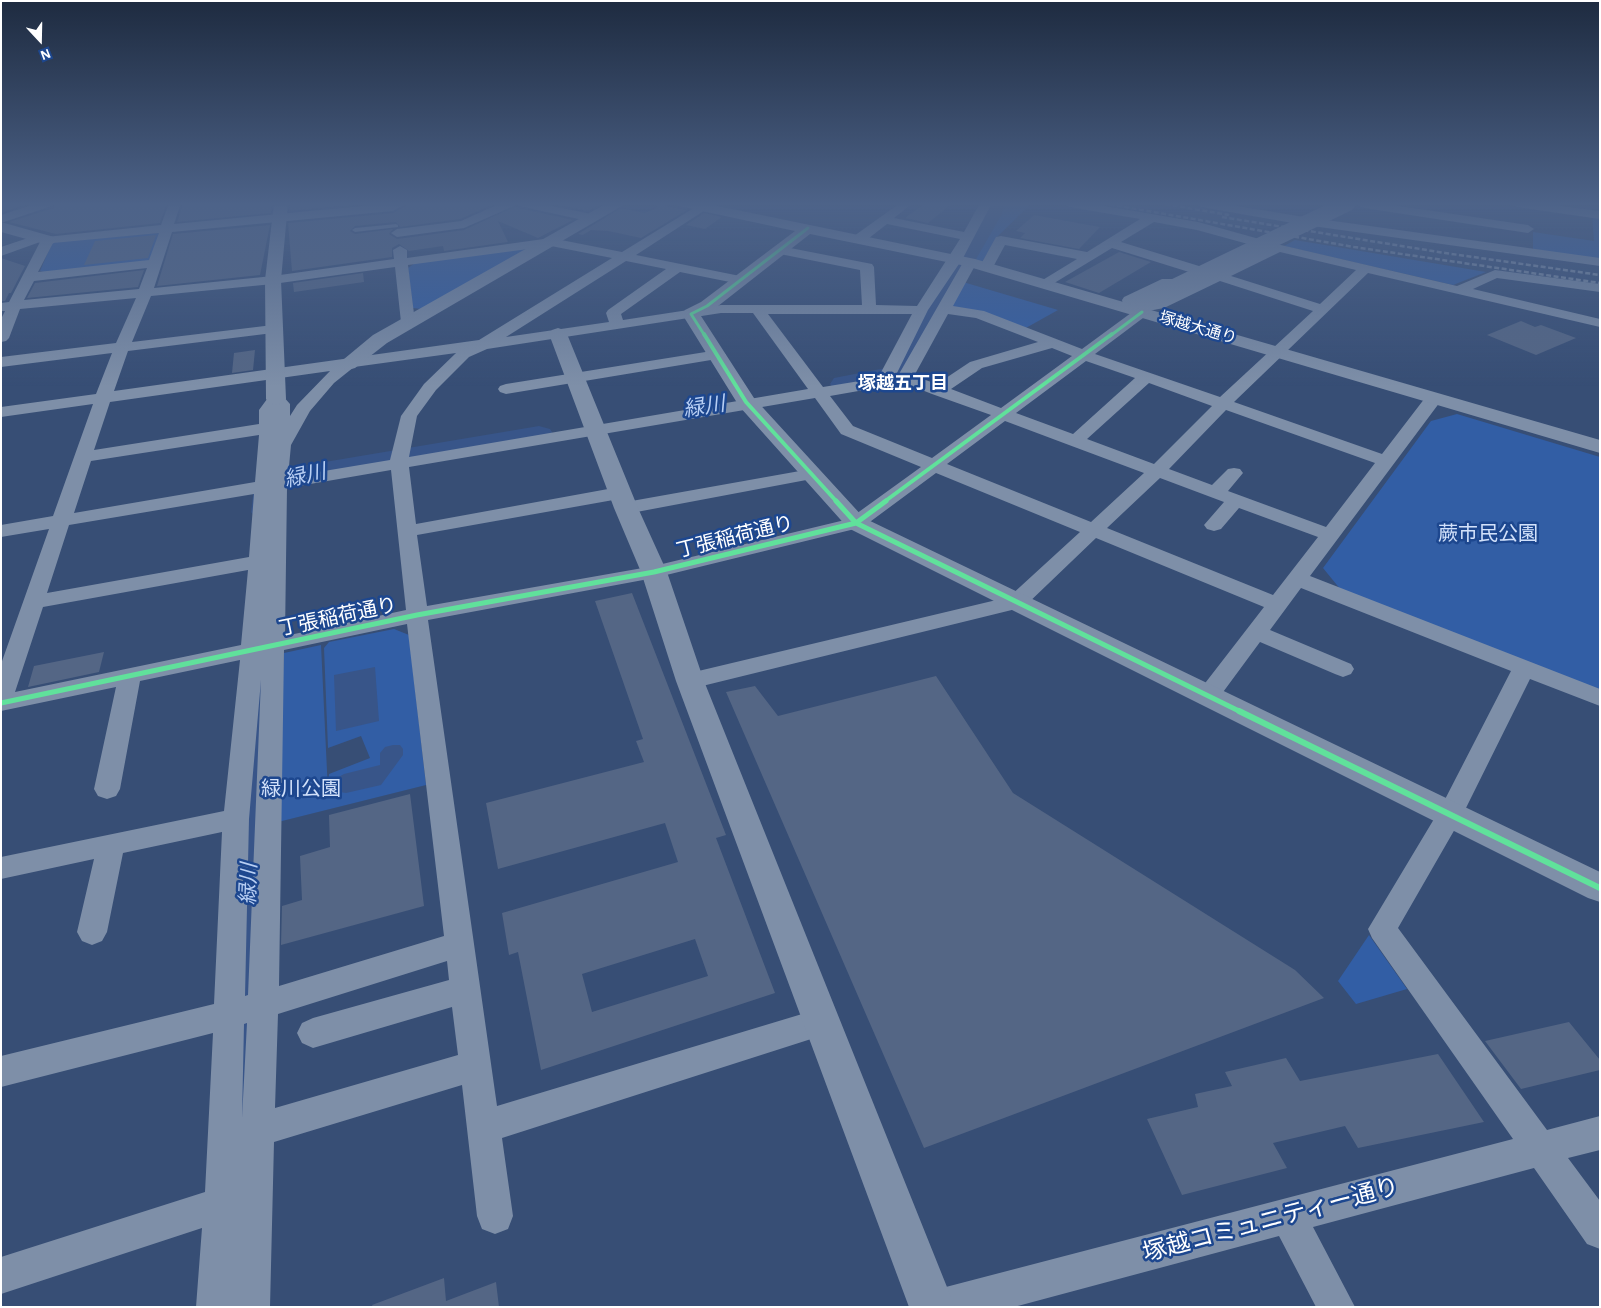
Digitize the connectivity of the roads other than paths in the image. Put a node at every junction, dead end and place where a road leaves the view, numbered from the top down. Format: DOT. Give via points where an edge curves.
graph roads {
  1 [pos="34,264"];
  2 [pos="146,264"];
  3 [pos="155,264"];
  4 [pos="275,264"];
  5 [pos="394,264"];
  6 [pos="402,264"];
  7 [pos="512,264"];
  8 [pos="609,264"];
  9 [pos="659,264"];
  10 [pos="761,264"];
  11 [pos="852,264"];
  12 [pos="965,264"];
  13 [pos="967,264"];
  14 [pos="978,264"];
  15 [pos="1079,264"];
  16 [pos="1178,264"];
  17 [pos="1205,264"];
  18 [pos="1227,264"];
  19 [pos="1244,264"];
  20 [pos="1349,264"];
  21 [pos="677,268"];
  22 [pos="1366,268"];
  23 [pos="1194,269"];
  24 [pos="1219,276"];
  25 [pos="29,277"];
  26 [pos="273,280"];
  27 [pos="740,280"];
  28 [pos="1046,284"];
  29 [pos="1600,288"];
  30 [pos="1459,290"];
  31 [pos="145,293"];
  32 [pos="8,306"];
  33 [pos="756,308"];
  34 [pos="1139,308"];
  35 [pos="869,309"];
  36 [pos="945,309"];
  37 [pos="1322,309"];
  38 [pos="921,310"];
  39 [pos="691,314"];
  40 [pos="408,322"];
  41 [pos="1600,323"];
  42 [pos="617,324"];
  43 [pos="273,329"];
  44 [pos="558,334"];
  45 [pos="1,338"];
  46 [pos="1052,343"];
  47 [pos="484,344"];
  48 [pos="122,347"];
  49 [pos="1279,352"];
  50 [pos="718,355"];
  51 [pos="1084,356"];
  52 [pos="1,362"];
  53 [pos="348,364"];
  54 [pos="1146,377"];
  55 [pos="575,378"];
  56 [pos="891,379"];
  57 [pos="275,386"];
  58 [pos="506,389"];
  59 [pos="818,390"];
  60 [pos="938,391"];
  61 [pos="103,398"];
  62 [pos="1434,398"];
  63 [pos="745,401"];
  64 [pos="1223,404"];
  65 [pos="1,412"];
  66 [pos="1003,415"];
  67 [pos="594,427"];
  68 [pos="275,437"];
  69 [pos="1074,441"];
  70 [pos="1600,447"];
  71 [pos="82,457"];
  72 [pos="399,460"];
  73 [pos="1386,460"];
  74 [pos="934,465"];
  75 [pos="1157,471"];
  76 [pos="1234,473"];
  77 [pos="811,474"];
  78 [pos="273,483"];
  79 [pos="1215,493"];
  80 [pos="1236,500"];
  81 [pos="622,501"];
  82 [pos="61,521"];
  83 [pos="856,523"];
  84 [pos="1214,525"];
  85 [pos="1,530"];
  86 [pos="1093,530"];
  87 [pos="408,531"];
  88 [pos="1330,535"];
  89 [pos="258,562"];
  90 [pos="654,572"];
  91 [pos="1298,579"];
  92 [pos="33,602"];
  93 [pos="1016,602"];
  94 [pos="1277,606"];
  95 [pos="417,615"];
  96 [pos="1256,632"];
  97 [pos="262,648"];
  98 [pos="1524,668"];
  99 [pos="1343,669"];
  100 [pos="130,676"];
  101 [pos="690,681"];
  102 [pos="1207,697"];
  103 [pos="1,698"];
  104 [pos="1600,698"];
  105 [pos="1,702"];
  106 [pos="107,788"];
  107 [pos="1450,815"];
  108 [pos="236,818"];
  109 [pos="111,845"];
  110 [pos="1,868"];
  111 [pos="1600,888"];
  112 [pos="92,932"];
  113 [pos="459,944"];
  114 [pos="466,989"];
  115 [pos="262,1004"];
  116 [pos="229,1014"];
  117 [pos="822,1022"];
  118 [pos="313,1033"];
  119 [pos="476,1066"];
  120 [pos="1,1072"];
  121 [pos="484,1127"];
  122 [pos="258,1130"];
  123 [pos="1600,1133"];
  124 [pos="1540,1149"];
  125 [pos="222,1204"];
  126 [pos="1288,1215"];
  127 [pos="495,1216"];
  128 [pos="1600,1231"];
  129 [pos="1,1276"];
  130 [pos="215,1307"];
  131 [pos="251,1307"];
  132 [pos="932,1307"];
  133 [pos="942,1307"];
  134 [pos="1336,1307"];
  1 -- 25 [label="street"];
  2 -- 25 [label="street"];
  3 -- 31 [label="street"];
  4 -- 26 [label="street"];
  5 -- 26 [label="street"];
  6 -- 40 [label="street"];
  7 -- 40 [label="street"];
  8 -- 47 [label="street"];
  9 -- 21 [label="street"];
  10 -- 27 [label="street"];
  11 -- 35 [label="street" via="867,267"];
  12 -- 38 [label="street"];
  13 -- 36 [label="street"];
  14 -- 28 [label="street, 塚越大通り"];
  15 -- 28 [label="street"];
  16 -- 23 [label="street"];
  17 -- 23 [label="street"];
  18 -- 34 [label="street, bridge"];
  19 -- 24 [label="street"];
  20 -- 22 [label="street"];
  21 -- 27 [label="street"];
  21 -- 42 [label="street" via="613,313"];
  22 -- 30 [label="street"];
  22 -- 37 [label="street"];
  23 -- 34 [label="street, 丁張稲荷通り" via="1129,300"];
  24 -- 34 [label="street" via="1159,306"];
  24 -- 37 [label="street"];
  25 -- 32 [label="street"];
  26 -- 31 [label="street"];
  26 -- 43 [label="street"];
  27 -- 39 [label="street" via="707,306"];
  28 -- 34 [label="street, 塚越大通り"];
  29 -- 30 [label="street" via="1495,274"];
  30 -- 41 [label="street" via="1566,308"];
  31 -- 32 [label="street"];
  31 -- 48 [label="street"];
  32 -- 45 [label="street"];
  33 -- 35 [label="street"];
  33 -- 39 [label="street"];
  33 -- 59 [label="street"];
  34 -- 49 [label="street, 塚越大通り"];
  34 -- 51 [label="street, 丁張稲荷通り"];
  35 -- 38 [label="street"];
  36 -- 46 [label="street" via="979,314"];
  36 -- 56 [label="street"];
  37 -- 49 [label="street"];
  38 -- 56 [label="street"];
  39 -- 42 [label="street"];
  39 -- 50 [label="street"];
  40 -- 53 [label="street"];
  42 -- 44 [label="street"];
  43 -- 48 [label="street"];
  43 -- 57 [label="street"];
  44 -- 47 [label="street"];
  44 -- 55 [label="street"];
  46 -- 51 [label="street"];
  46 -- 60 [label="street" via="976,365"];
  47 -- 53 [label="street"];
  47 -- 72 [label="street" via="464,354 430,387 409,416"];
  48 -- 52 [label="street"];
  48 -- 61 [label="street"];
  49 -- 62 [label="street, 塚越大通り"];
  49 -- 64 [label="street"];
  50 -- 55 [label="street"];
  50 -- 63 [label="street"];
  51 -- 54 [label="street"];
  51 -- 66 [label="street, 丁張稲荷通り"];
  53 -- 57 [label="street"];
  53 -- 68 [label="street" via="328,380"];
  54 -- 64 [label="street"];
  54 -- 69 [label="street"];
  55 -- 58 [label="street"];
  55 -- 67 [label="street"];
  56 -- 59 [label="street"];
  56 -- 60 [label="street"];
  57 -- 61 [label="street"];
  57 -- 68 [label="street" via="267,410"];
  59 -- 63 [label="street"];
  59 -- 74 [label="street" via="847,430"];
  60 -- 66 [label="street"];
  61 -- 65 [label="street"];
  61 -- 71 [label="street"];
  62 -- 70 [label="street, 塚越大通り"];
  62 -- 73 [label="street"];
  63 -- 67 [label="street"];
  63 -- 77 [label="street"];
  64 -- 73 [label="street"];
  64 -- 75 [label="street"];
  66 -- 69 [label="street"];
  66 -- 74 [label="street, 丁張稲荷通り"];
  67 -- 72 [label="street"];
  67 -- 81 [label="street"];
  68 -- 71 [label="street"];
  68 -- 78 [label="street"];
  69 -- 75 [label="street"];
  71 -- 82 [label="street"];
  72 -- 78 [label="street"];
  72 -- 87 [label="street"];
  73 -- 88 [label="street"];
  74 -- 83 [label="street, 丁張稲荷通り"];
  74 -- 86 [label="street"];
  75 -- 79 [label="street"];
  75 -- 86 [label="street"];
  76 -- 79 [label="street"];
  77 -- 81 [label="street"];
  77 -- 83 [label="street"];
  78 -- 82 [label="street"];
  78 -- 89 [label="street"];
  78 -- 97 [label="street"];
  79 -- 80 [label="street"];
  80 -- 84 [label="street"];
  80 -- 88 [label="street"];
  81 -- 87 [label="street"];
  81 -- 90 [label="street"];
  82 -- 85 [label="street"];
  82 -- 92 [label="street"];
  83 -- 90 [label="street, 丁張稲荷通り"];
  83 -- 93 [label="street"];
  86 -- 93 [label="street"];
  86 -- 94 [label="street"];
  87 -- 95 [label="street"];
  88 -- 91 [label="street"];
  89 -- 92 [label="street"];
  89 -- 97 [label="street"];
  90 -- 95 [label="street, 丁張稲荷通り"];
  90 -- 101 [label="street"];
  91 -- 94 [label="street"];
  91 -- 98 [label="street"];
  92 -- 103 [label="street"];
  93 -- 101 [label="street"];
  93 -- 102 [label="street"];
  94 -- 96 [label="street"];
  95 -- 97 [label="street, 丁張稲荷通り"];
  95 -- 113 [label="street"];
  96 -- 99 [label="street"];
  96 -- 102 [label="street"];
  97 -- 100 [label="street, 丁張稲荷通り"];
  97 -- 108 [label="street"];
  97 -- 115 [label="street"];
  98 -- 104 [label="street"];
  98 -- 107 [label="street"];
  100 -- 105 [label="street, 丁張稲荷通り"];
  100 -- 106 [label="street"];
  101 -- 117 [label="street"];
  102 -- 107 [label="street"];
  107 -- 111 [label="street"];
  107 -- 124 [label="street" via="1382,929"];
  108 -- 109 [label="street"];
  108 -- 116 [label="street"];
  109 -- 110 [label="street"];
  109 -- 112 [label="street"];
  113 -- 114 [label="street"];
  113 -- 115 [label="street"];
  114 -- 118 [label="street"];
  114 -- 119 [label="street"];
  115 -- 116 [label="street"];
  115 -- 122 [label="street"];
  116 -- 120 [label="street"];
  116 -- 125 [label="street"];
  117 -- 121 [label="street"];
  117 -- 132 [label="street"];
  119 -- 121 [label="street"];
  119 -- 122 [label="street"];
  121 -- 127 [label="street"];
  122 -- 131 [label="street"];
  123 -- 124 [label="street, 塚越コミュニティー通り"];
  124 -- 126 [label="street, 塚越コミュニティー通り"];
  124 -- 128 [label="street"];
  125 -- 129 [label="street"];
  125 -- 130 [label="street"];
  126 -- 133 [label="street, 塚越コミュニティー通り"];
  126 -- 134 [label="street"];
}
